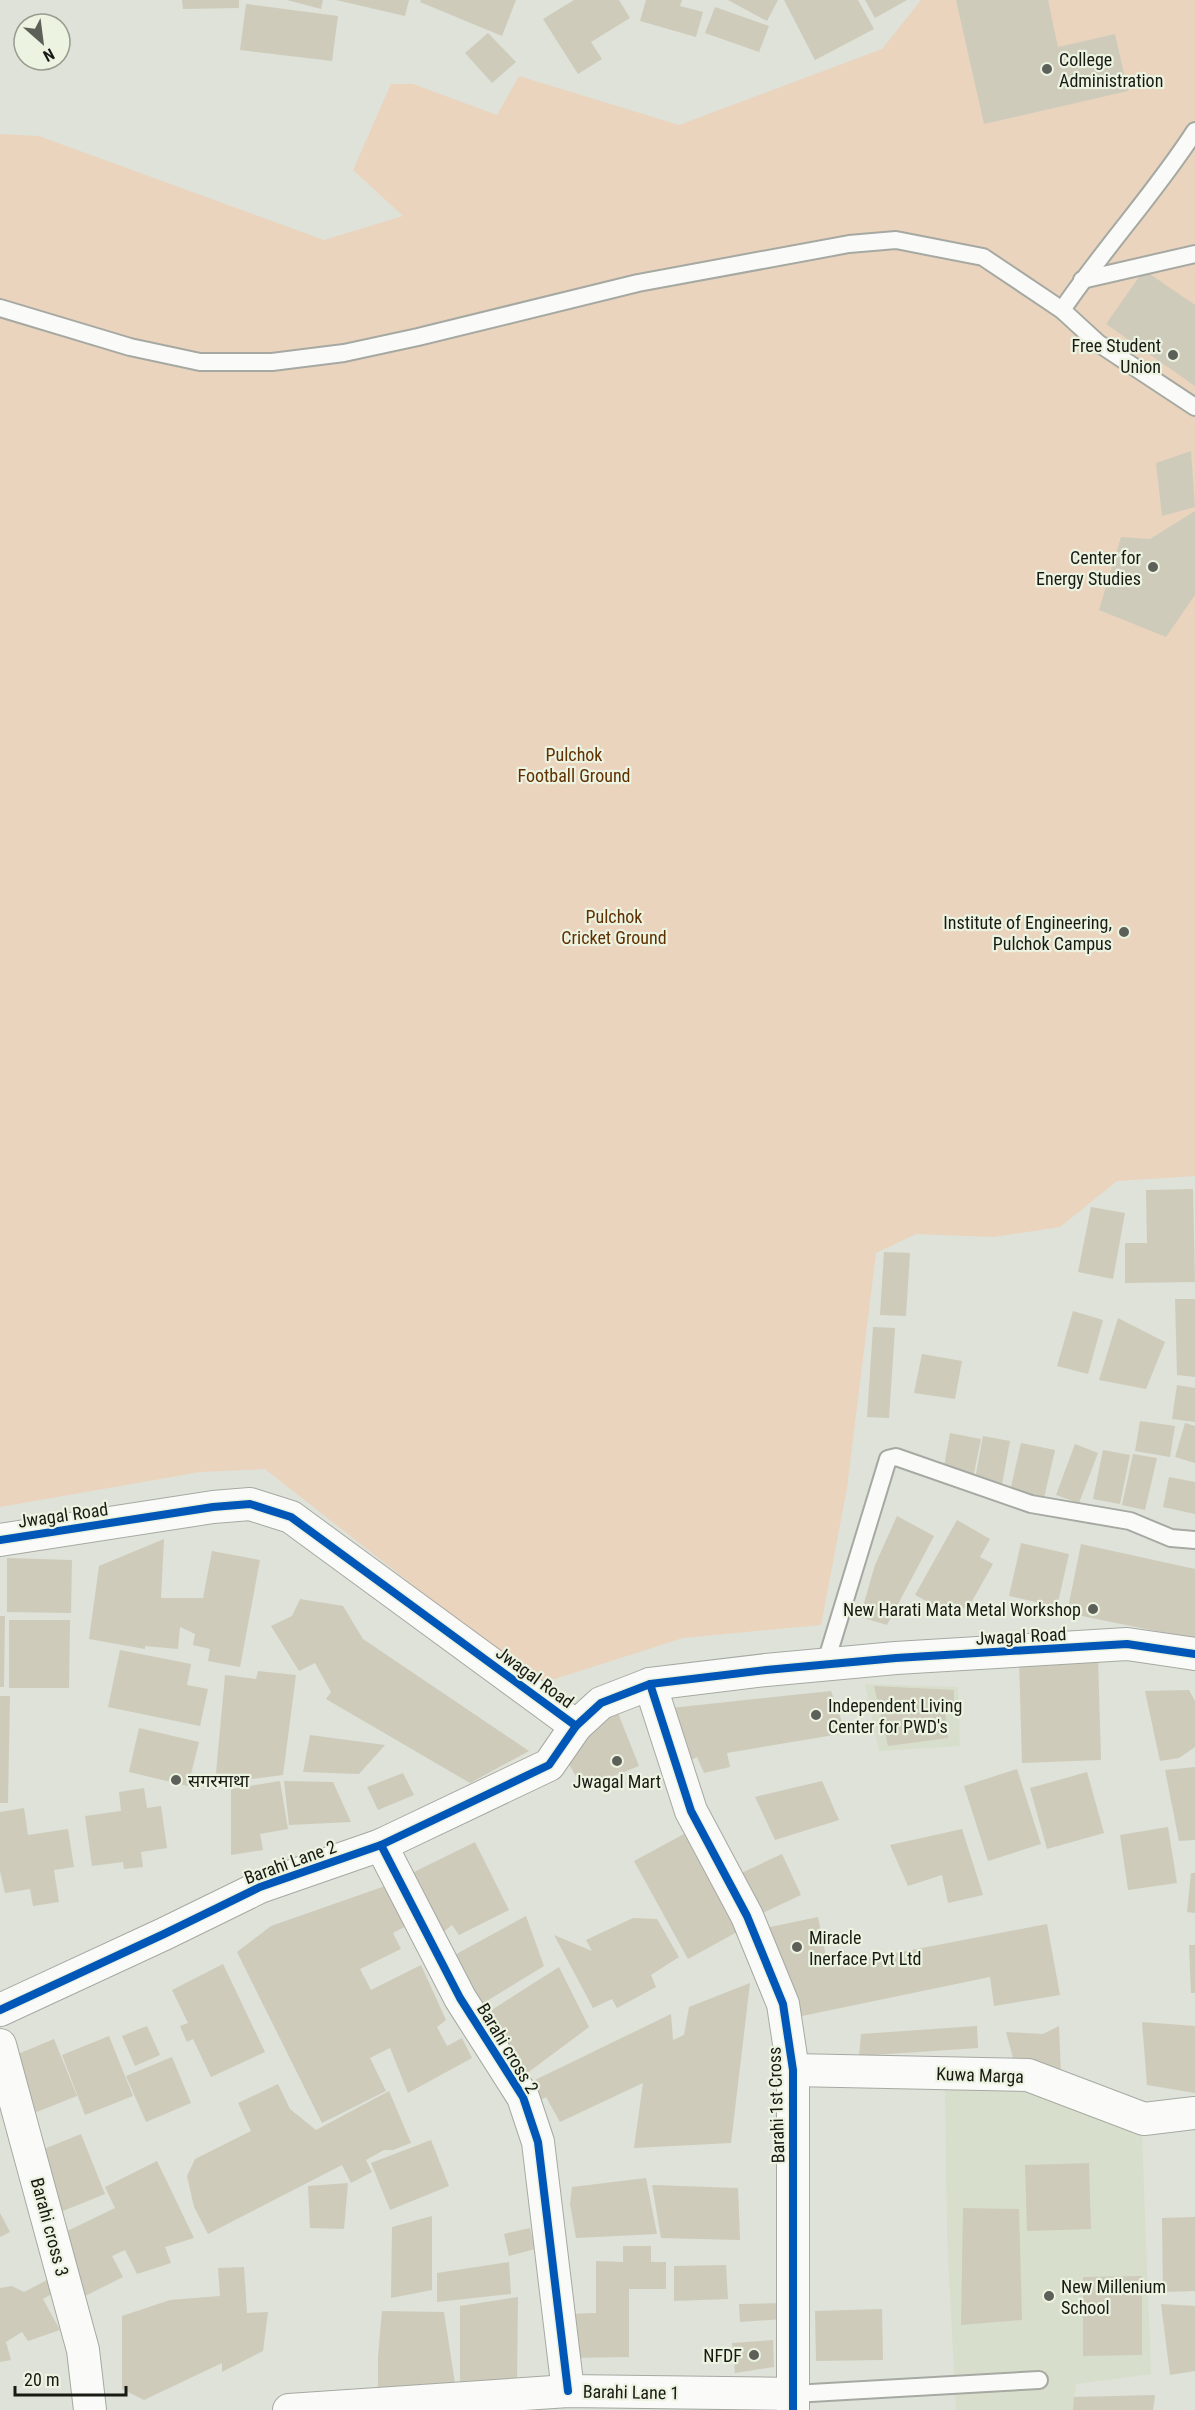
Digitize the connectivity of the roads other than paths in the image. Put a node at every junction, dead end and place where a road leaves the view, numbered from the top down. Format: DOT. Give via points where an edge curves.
graph roads {
  1 [pos="1195,130"];
  2 [pos="1195,254"];
  3 [pos="1082,280"];
  4 [pos="0,308"];
  5 [pos="1062,310"];
  6 [pos="1195,407"];
  7 [pos="0,1540"];
  8 [pos="1195,1540"];
  9 [pos="1195,1654"];
  10 [pos="825,1665"];
  11 [pos="650,1684"];
  12 [pos="576,1726"];
  13 [pos="381,1845"];
  14 [pos="0,2010"];
  15 [pos="0,2045"];
  16 [pos="793,2070"];
  17 [pos="1195,2113"];
  18 [pos="1039,2380"];
  19 [pos="568,2391"];
  20 [pos="793,2402"];
  21 [pos="90,2410"];
  22 [pos="289,2410"];
  1 -- 3 [label="lane" via="1172,167"];
  2 -- 3 [label="lane"];
  3 -- 5 [label="lane"];
  4 -- 5 [label="lane" via="129,347 200,362 272,362 344,353 638,283 849,244 896,240 983,257"];
  5 -- 6 [label="lane" via="1098,343"];
  7 -- 12 [label="street, Jwagal Road" via="250,1504 291,1517"];
  8 -- 10 [label="lane" via="1171,1538 1130,1521 1031,1504 896,1457 888,1459"];
  9 -- 10 [label="street, Jwagal Road" via="1127,1644"];
  10 -- 11 [label="street, Jwagal Road"];
  11 -- 12 [label="street, Jwagal Road" via="601,1703"];
  11 -- 16 [label="street, Barahi 1st Cross" via="691,1811 747,1916 783,2004"];
  12 -- 13 [label="street, Barahi Lane 2" via="549,1766"];
  13 -- 14 [label="street, Barahi Lane 2" via="260,1887"];
  13 -- 19 [label="street, Barahi cross 2" via="460,1998 523,2097 538,2142"];
  15 -- 21 [label="street, Barahi cross 3" via="83,2350"];
  16 -- 17 [label="street, Kuwa Marga" via="1028,2075 1144,2119"];
  16 -- 20 [label="street, Barahi 1st Cross"];
  18 -- 20 [label="lane"];
  19 -- 20 [label="street, Barahi Lane 1"];
  19 -- 22 [label="street, Barahi Lane 1"];
}
